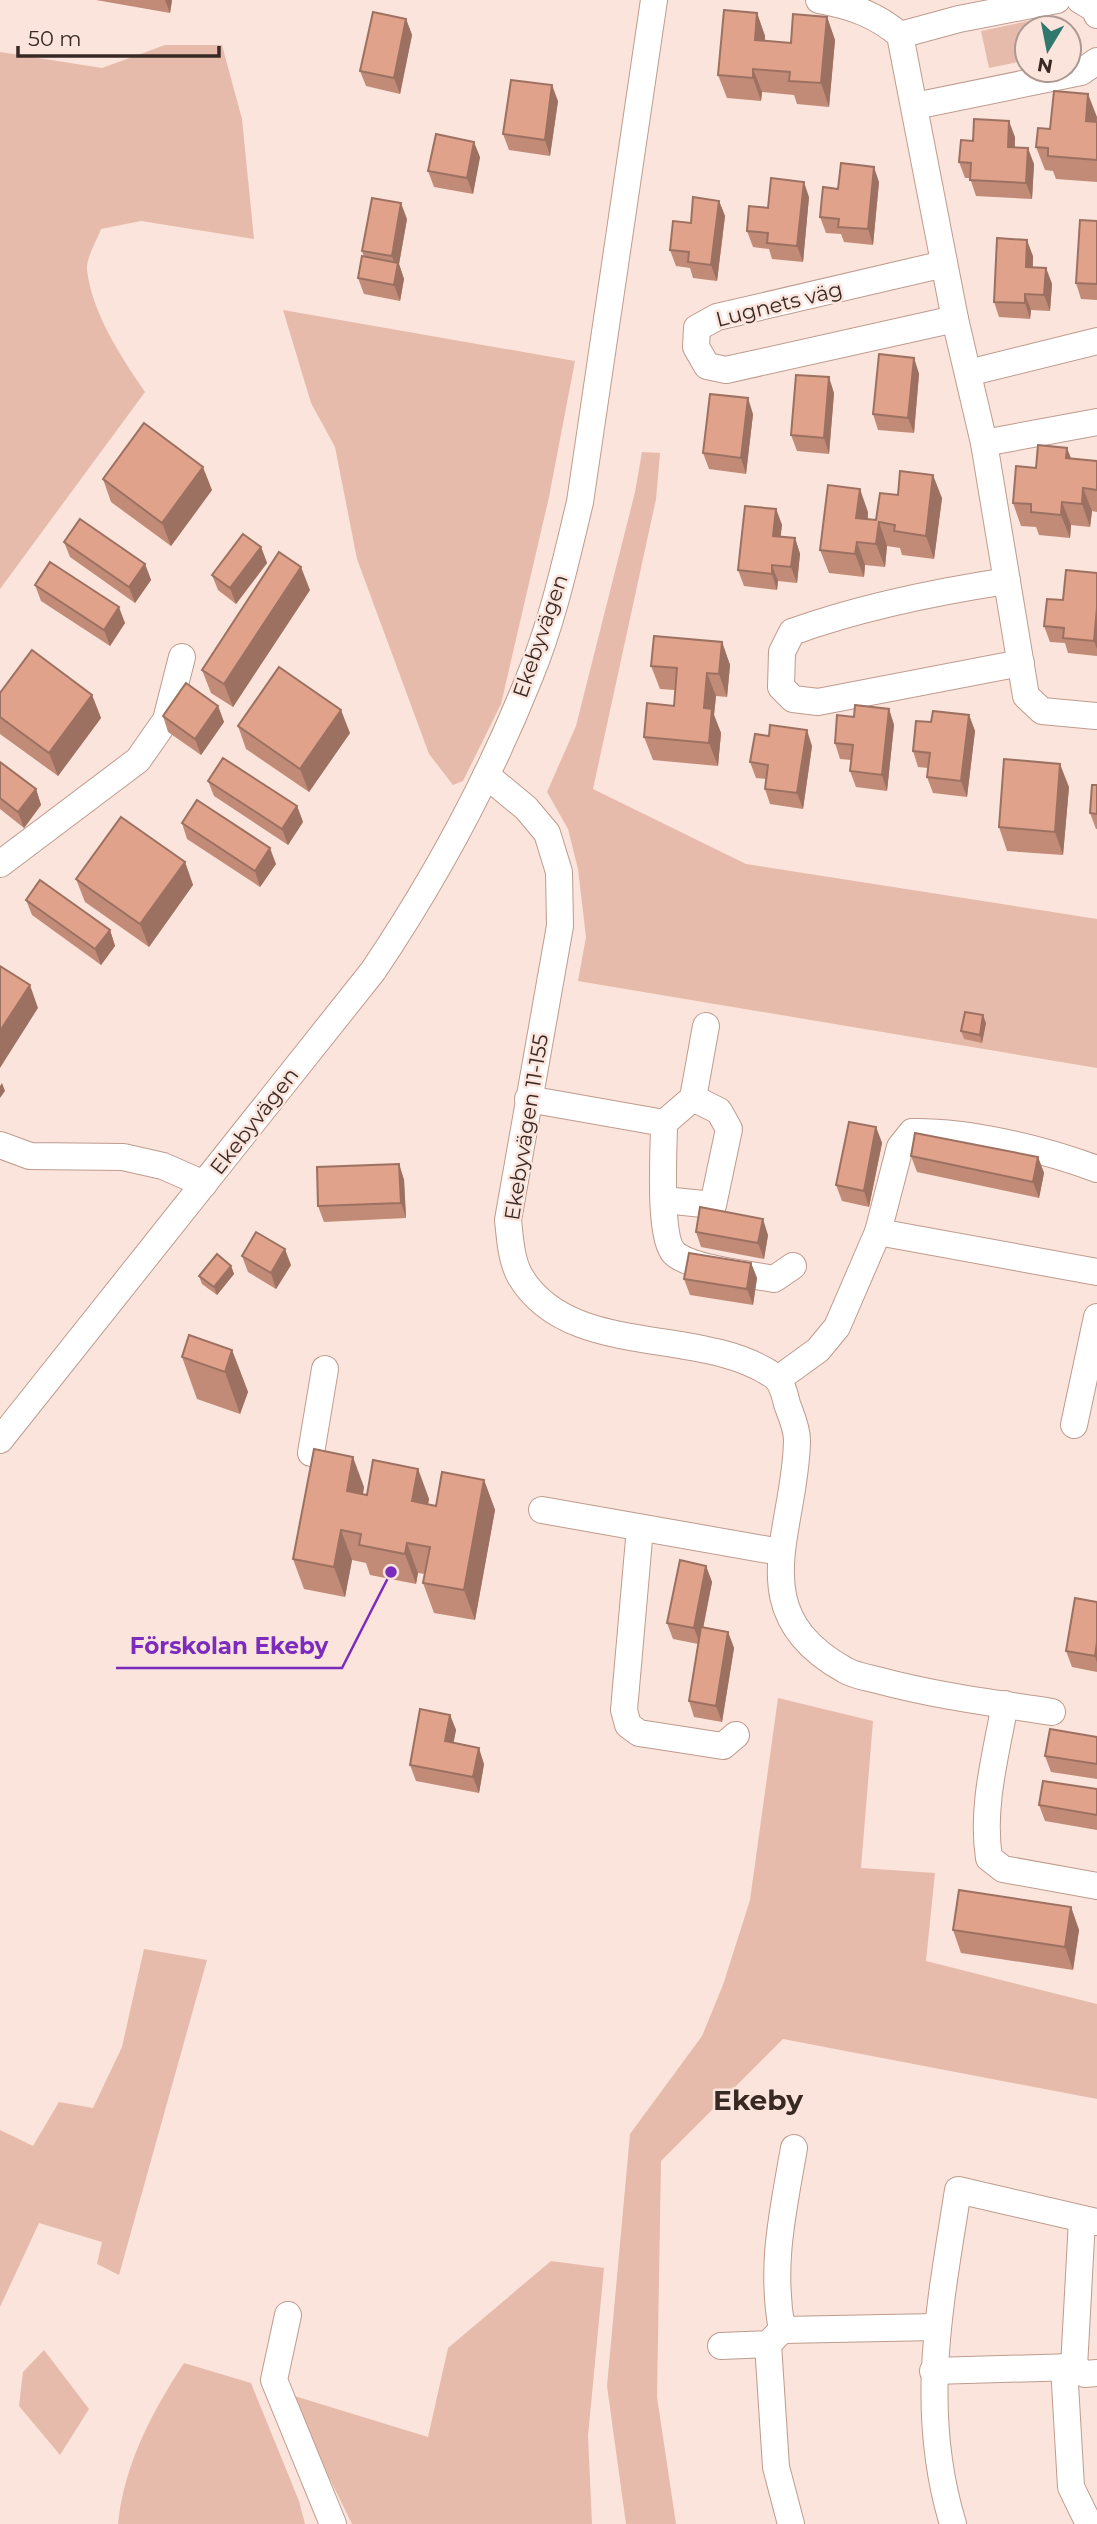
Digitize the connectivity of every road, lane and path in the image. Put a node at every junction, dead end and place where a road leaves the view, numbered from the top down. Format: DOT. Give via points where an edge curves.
graph roads {
  1 [pos="654,0"];
  2 [pos="819,0"];
  3 [pos="1057,0"];
  4 [pos="1080,0"];
  5 [pos="1097,15"];
  6 [pos="900,35"];
  7 [pos="1097,61"];
  8 [pos="915,106"];
  9 [pos="944,264"];
  10 [pos="954,319"];
  11 [pos="1097,341"];
  12 [pos="968,373"];
  13 [pos="1097,422"];
  14 [pos="984,443"];
  15 [pos="1007,581"];
  16 [pos="182,657"];
  17 [pos="1021,663"];
  18 [pos="1097,716"];
  19 [pos="486,775"];
  20 [pos="0,864"];
  21 [pos="706,1026"];
  22 [pos="693,1098"];
  23 [pos="528,1099"];
  24 [pos="664,1124"];
  25 [pos="0,1145"];
  26 [pos="1097,1169"];
  27 [pos="204,1184"];
  28 [pos="664,1200"];
  29 [pos="878,1232"];
  30 [pos="793,1266"];
  31 [pos="1097,1272"];
  32 [pos="1097,1317"];
  33 [pos="325,1369"];
  34 [pos="778,1379"];
  35 [pos="1074,1425"];
  36 [pos="0,1440"];
  37 [pos="311,1453"];
  38 [pos="542,1510"];
  39 [pos="640,1528"];
  40 [pos="780,1552"];
  41 [pos="1005,1704"];
  42 [pos="1052,1712"];
  43 [pos="736,1735"];
  44 [pos="1097,1886"];
  45 [pos="794,2148"];
  46 [pos="1089,2221"];
  47 [pos="288,2315"];
  48 [pos="937,2327"];
  49 [pos="775,2337"];
  50 [pos="721,2346"];
  51 [pos="1078,2369"];
  52 [pos="933,2371"];
  53 [pos="333,2524"];
  54 [pos="791,2524"];
  55 [pos="953,2524"];
  56 [pos="1089,2524"];
  1 -- 19 [label="street, Ekebyvägen" via="580,502 531,674"];
  2 -- 6 [label="street" via="881,18"];
  3 -- 6 [label="street"];
  4 -- 5 [label="street"];
  6 -- 8 [label="street"];
  7 -- 8 [label="street" via="1081,72"];
  8 -- 9 [label="street"];
  9 -- 10 [label="street"];
  9 -- 10 [label="street, Lugnets väg" via="717,317 697,328 696,346 708,366 726,370"];
  10 -- 12 [label="street"];
  11 -- 12 [label="street"];
  12 -- 14 [label="street"];
  13 -- 14 [label="street"];
  14 -- 15 [label="street"];
  15 -- 17 [label="street"];
  15 -- 17 [label="street" via="840,616 792,632 782,652 781,687 793,699 818,702"];
  16 -- 20 [label="street" via="166,720 138,760"];
  17 -- 18 [label="street" via="1026,696 1042,711"];
  19 -- 23 [label="street, Ekebyvägen 11-155" via="526,807 547,833 559,872 560,926"];
  19 -- 27 [label="street, Ekebyvägen" via="419,902 373,971"];
  21 -- 22 [label="street"];
  22 -- 24 [label="street"];
  22 -- 28 [label="street" via="719,1111 729,1129 713,1205"];
  23 -- 24 [label="street"];
  23 -- 34 [label="street, Ekebyvägen 11-155" via="508,1220 520,1276 543,1302 578,1325 715,1352 756,1364"];
  24 -- 28 [label="street"];
  25 -- 27 [label="street, Ekebyvägen" via="30,1156 123,1157 163,1166"];
  26 -- 29 [label="street" via="1059,1155 936,1131 912,1132 900,1147"];
  27 -- 36 [label="street, Ekebyvägen"];
  28 -- 30 [label="street" via="667,1243 683,1259 774,1279"];
  29 -- 31 [label="street"];
  29 -- 34 [label="street" via="837,1327 818,1350"];
  32 -- 35 [label="street"];
  33 -- 37 [label="street"];
  34 -- 40 [label="street" via="797,1437"];
  38 -- 39 [label="street"];
  39 -- 40 [label="street"];
  39 -- 43 [label="street" via="624,1710 628,1725 639,1733 723,1746"];
  40 -- 41 [label="street" via="785,1608 806,1643 847,1672 914,1690"];
  41 -- 42 [label="street"];
  41 -- 44 [label="street" via="990,1786 989,1858 1003,1870"];
  45 -- 49 [label="street" via="779,2237"];
  46 -- 48 [label="street" via="958,2190"];
  46 -- 51 [label="street"];
  47 -- 53 [label="street" via="274,2380"];
  48 -- 49 [label="street"];
  48 -- 52 [label="street"];
  49 -- 50 [label="street"];
  49 -- 54 [label="street" via="776,2467"];
  51 -- 52 [label="street"];
  51 -- 56 [label="street" via="1071,2487"];
  52 -- 55 [label="street" via="933,2426 942,2489"];
}
